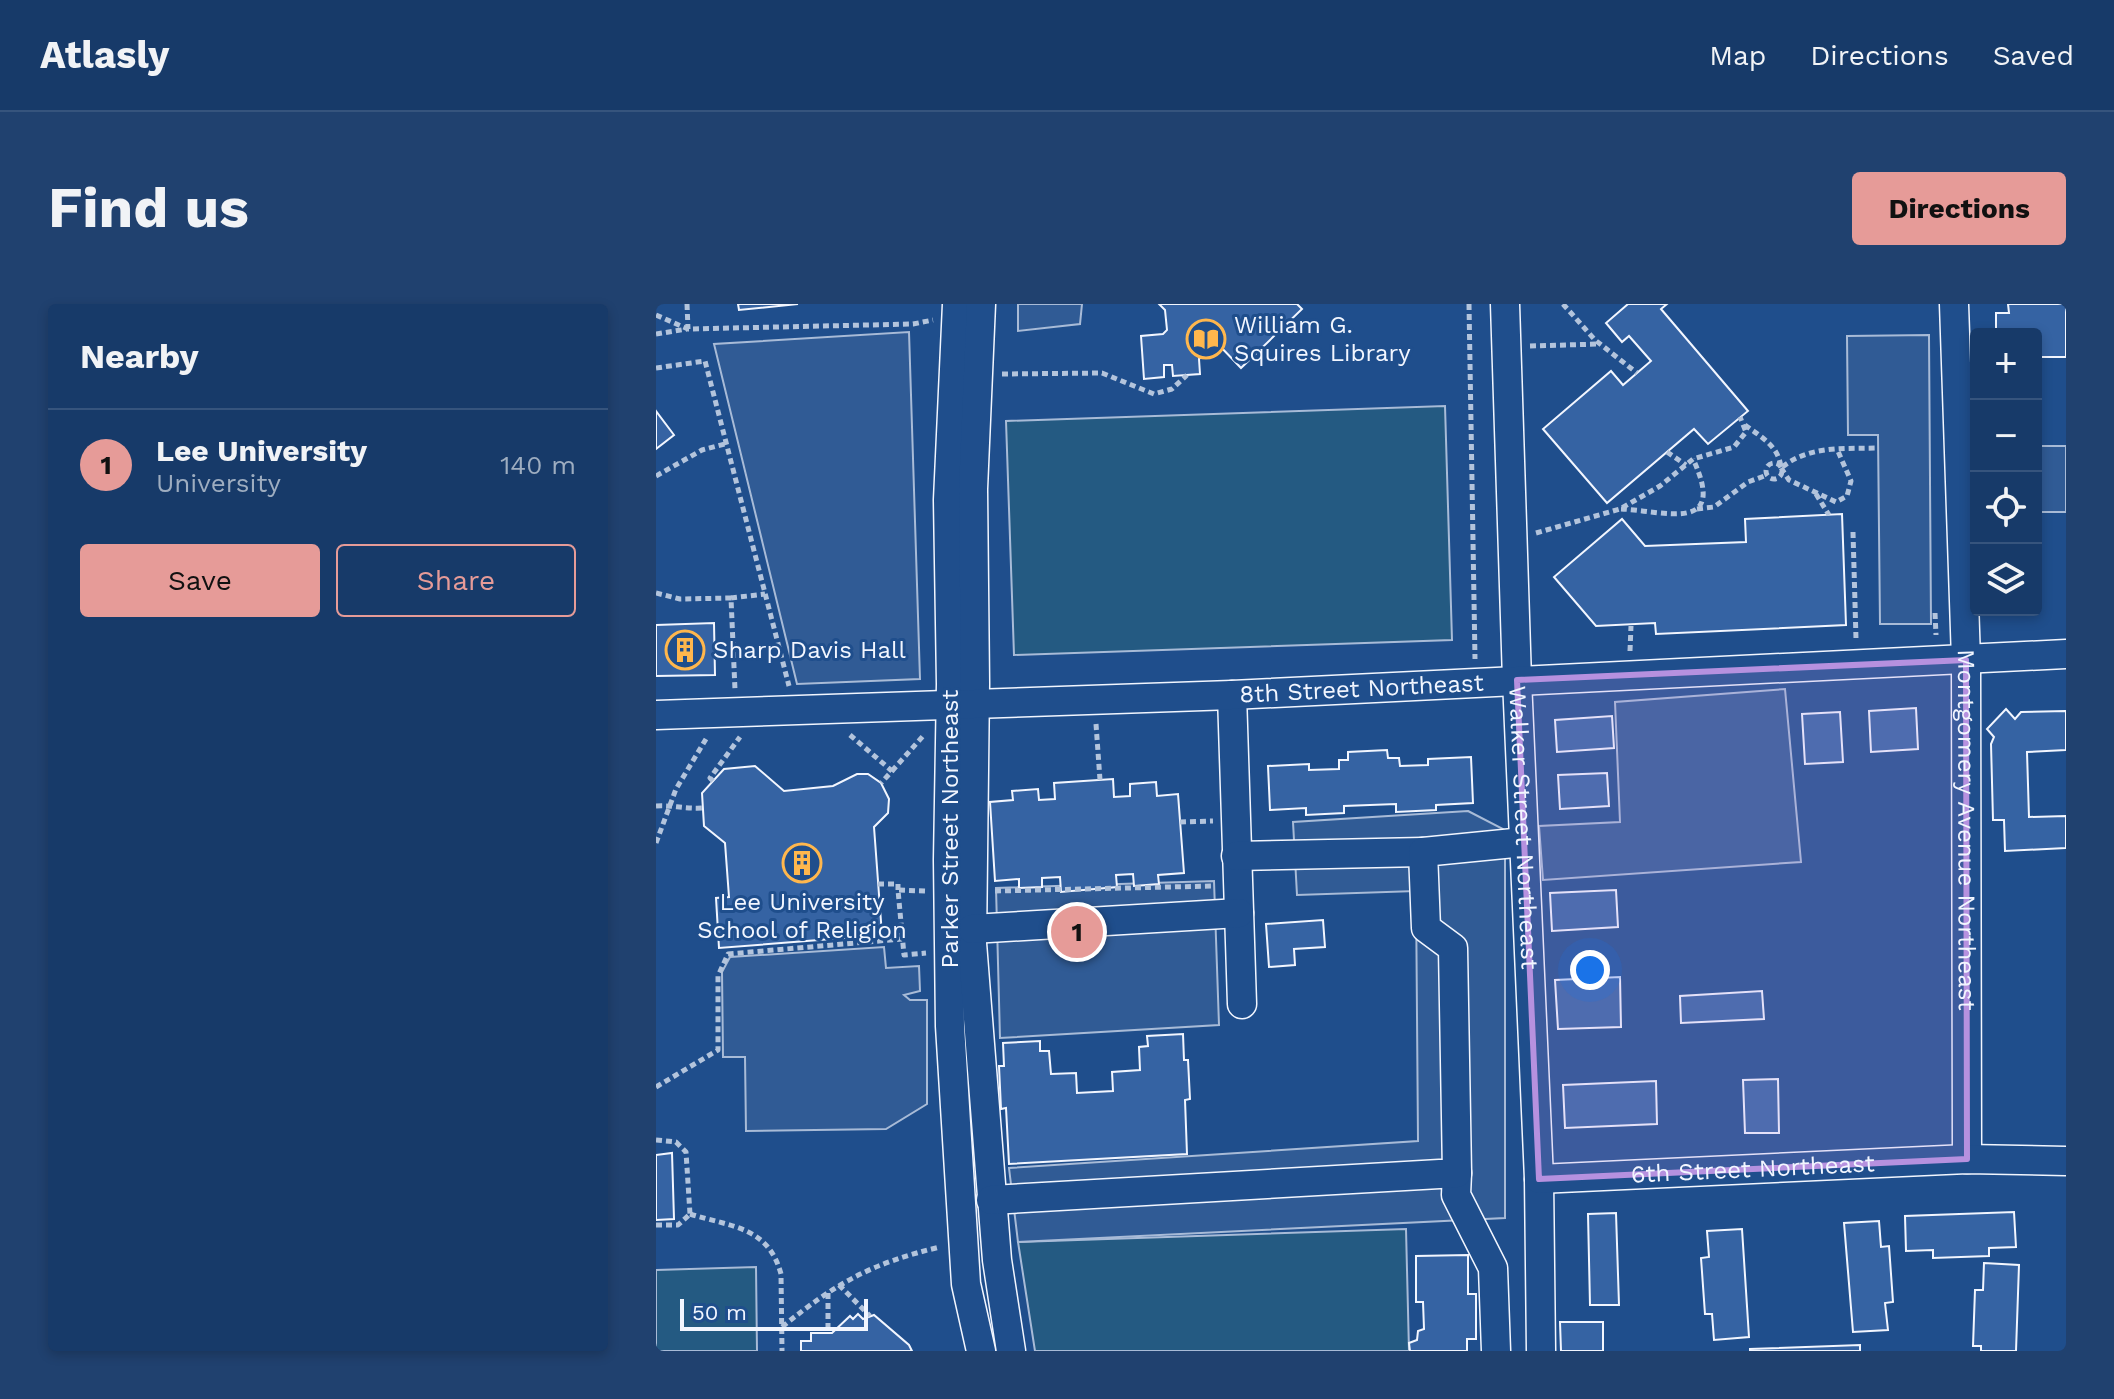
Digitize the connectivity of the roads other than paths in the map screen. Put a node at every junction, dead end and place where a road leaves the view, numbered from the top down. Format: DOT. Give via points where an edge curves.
graph roads {
  1 [pos="981,304"];
  2 [pos="1505,304"];
  3 [pos="1954,304"];
  4 [pos="948,310"];
  5 [pos="2066,654"];
  6 [pos="1966,660"];
  7 [pos="1517,680"];
  8 [pos="1232,695"];
  9 [pos="953,711"];
  10 [pos="656,715"];
  11 [pos="1524,842"];
  12 [pos="1423,852"];
  13 [pos="1236,856"];
  14 [pos="960,892"];
  15 [pos="1239,913"];
  16 [pos="972,929"];
  17 [pos="1242,1004"];
  18 [pos="1967,1159"];
  19 [pos="2066,1161"];
  20 [pos="1457,1173"];
  21 [pos="1539,1179"];
  22 [pos="991,1200"];
  23 [pos="981,1351"];
  24 [pos="1011,1351"];
  25 [pos="1496,1351"];
  26 [pos="1541,1351"];
  1 -- 9 [label="street, Parker Street Northeast" via="973,489"];
  2 -- 7 [label="street, Walker Street Northeast"];
  3 -- 6 [label="street, Montgomery Avenue Northeast"];
  4 -- 9 [label="street, Parker Street Northeast"];
  5 -- 6 [label="street, 8th Street Northeast"];
  6 -- 7 [label="street, 8th Street Northeast"];
  6 -- 18 [label="street, Montgomery Avenue Northeast"];
  7 -- 8 [label="street, 8th Street Northeast"];
  7 -- 11 [label="street, Walker Street Northeast"];
  8 -- 9 [label="street, 8th Street Northeast"];
  8 -- 13 [label="street"];
  9 -- 10 [label="street, 8th Street Northeast"];
  9 -- 14 [label="street, Parker Street Northeast"];
  9 -- 14 [label="street, Parker Street Northeast" via="971,832"];
  11 -- 12 [label="street"];
  11 -- 21 [label="street, Walker Street Northeast"];
  12 -- 13 [label="street"];
  12 -- 20 [label="street" via="1426,928 1453,948"];
  13 -- 15 [label="street"];
  14 -- 16 [label="street"];
  14 -- 23 [label="street, Parker Street Northeast" via="951,1053 966,1284"];
  15 -- 16 [label="street"];
  15 -- 17 [label="street"];
  16 -- 22 [label="street"];
  18 -- 19 [label="street"];
  18 -- 21 [label="street, 6th Street Northeast"];
  20 -- 22 [label="street"];
  20 -- 25 [label="street" via="1456,1195 1493,1268"];
  21 -- 26 [label="street, Walker Street Northeast"];
  22 -- 24 [label="street"];
}
